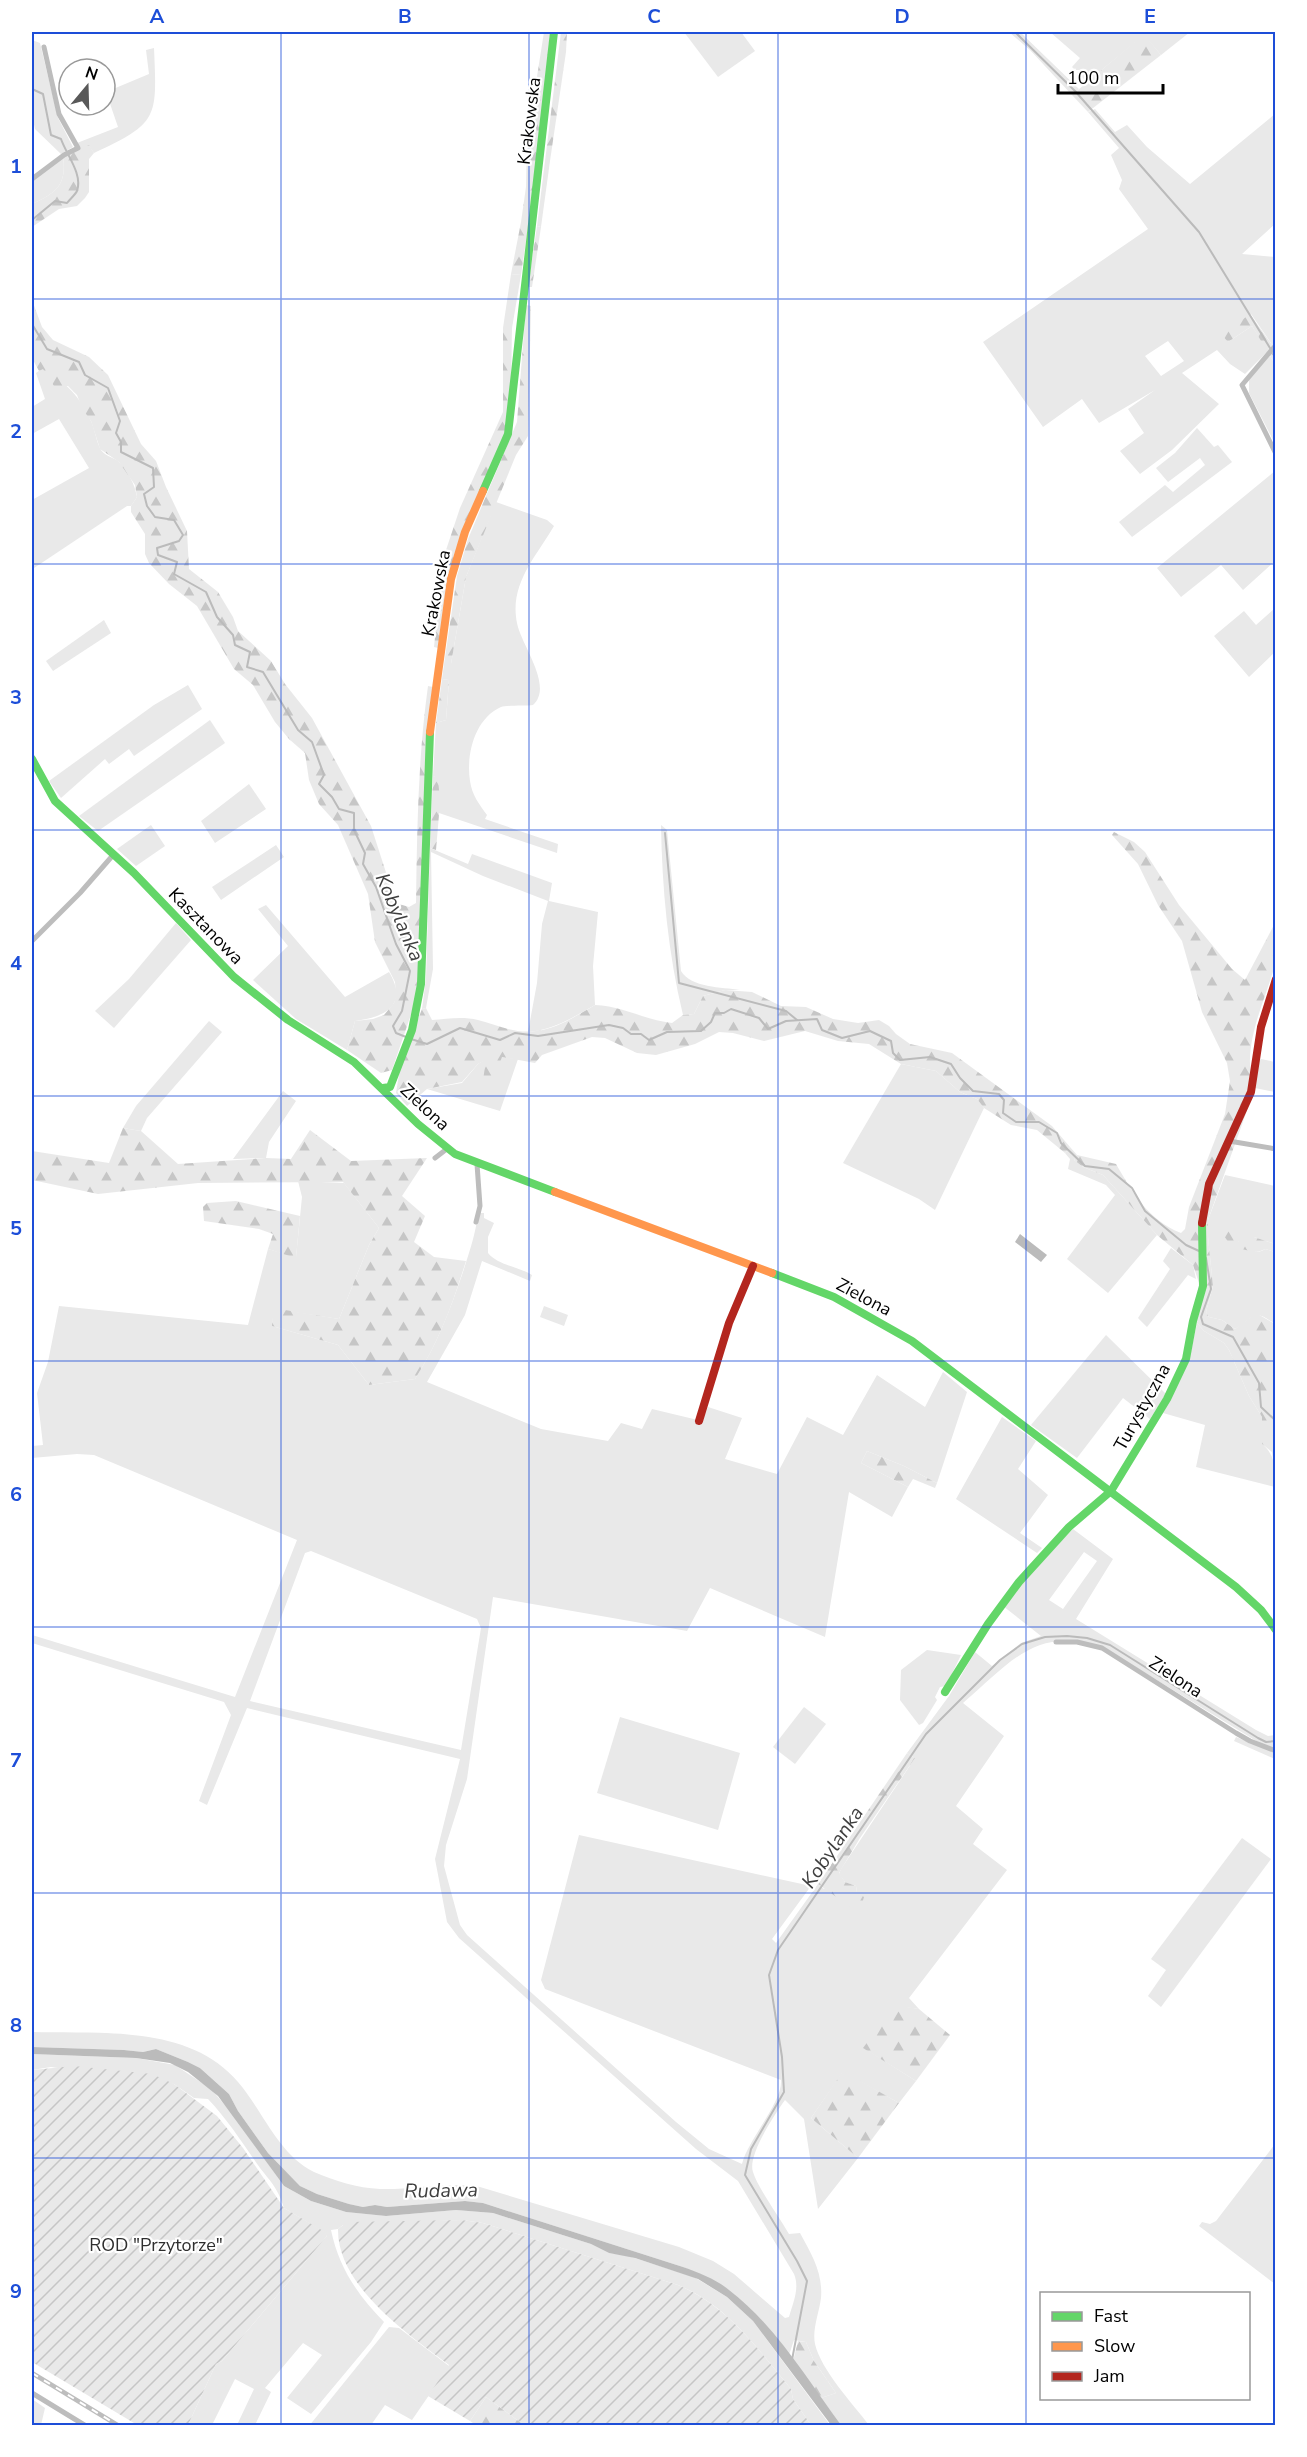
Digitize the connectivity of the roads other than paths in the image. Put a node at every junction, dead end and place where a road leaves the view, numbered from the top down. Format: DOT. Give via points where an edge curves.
graph roads {
  1 [pos="554,32"];
  2 [pos="44,47"];
  3 [pos="32,179"];
  4 [pos="1275,345"];
  5 [pos="1275,454"];
  6 [pos="32,759"];
  7 [pos="114,855"];
  8 [pos="32,941"];
  9 [pos="1275,978"];
  10 [pos="383,1088"];
  11 [pos="1229,1141"];
  12 [pos="448,1148"];
  13 [pos="1275,1149"];
  14 [pos="435,1158"];
  15 [pos="477,1164"];
  16 [pos="476,1222"];
  17 [pos="753,1266"];
  18 [pos="699,1421"];
  19 [pos="1111,1491"];
  20 [pos="1275,1630"];
  21 [pos="1056,1642"];
  22 [pos="945,1692"];
  23 [pos="1275,1751"];
  24 [pos="32,2393"];
  25 [pos="86,2426"];
  1 -- 10 [label="street, Krakowska" via="508,434 465,532 451,579 431,715 421,976 412,1030 390,1087"];
  2 -- 3 [label="street" via="59,114 78,148"];
  4 -- 5 [label="street" via="1242,385"];
  6 -- 7 [label="street, Kasztanowa" via="55,801"];
  7 -- 8 [label="street"];
  7 -- 10 [label="street, Kasztanowa" via="244,986 354,1062"];
  9 -- 11 [label="street, Turystyczna" via="1261,1027 1251,1092"];
  10 -- 12 [label="street, Zielona"];
  11 -- 13 [label="street"];
  11 -- 19 [label="street, Turystyczna" via="1204,1203 1203,1286 1186,1359 1167,1399"];
  12 -- 14 [label="street"];
  12 -- 15 [label="street, Zielona"];
  15 -- 16 [label="street" via="480,1206"];
  15 -- 17 [label="street, Zielona"];
  17 -- 18 [label="street" via="738,1295"];
  17 -- 19 [label="street, Zielona" via="834,1297 912,1341"];
  19 -- 20 [label="street, Zielona" via="1246,1594"];
  19 -- 22 [label="street, Turystyczna" via="1069,1527 1019,1582"];
  21 -- 23 [label="street, Zielona" via="1102,1648 1250,1741"];
  24 -- 25 [label="street"];
}
